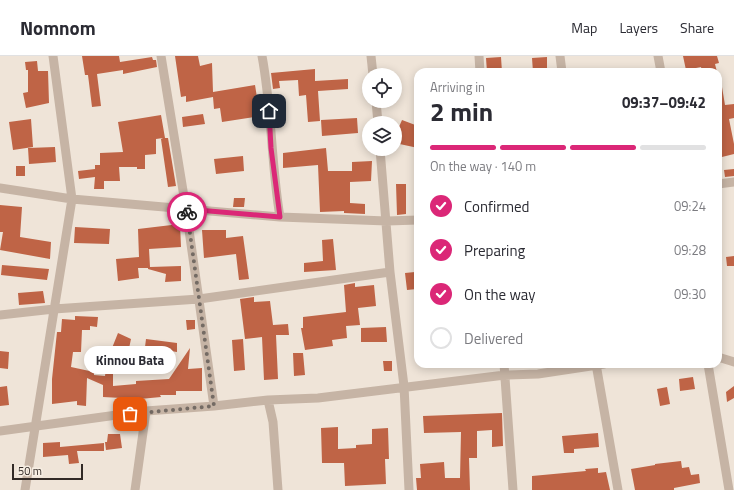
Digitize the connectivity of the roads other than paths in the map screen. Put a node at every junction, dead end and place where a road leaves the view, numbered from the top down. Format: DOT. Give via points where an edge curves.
graph roads {
  1 [pos="53,56"];
  2 [pos="161,56"];
  3 [pos="262,56"];
  4 [pos="371,56"];
  5 [pos="479,56"];
  6 [pos="560,56"];
  7 [pos="658,56"];
  8 [pos="372,68"];
  9 [pos="480,68"];
  10 [pos="562,68"];
  11 [pos="660,68"];
  12 [pos="381,156"];
  13 [pos="734,182"];
  14 [pos="722,184"];
  15 [pos="0,188"];
  16 [pos="72,199"];
  17 [pos="186,209"];
  18 [pos="280,217"];
  19 [pos="414,220"];
  20 [pos="387,221"];
  21 [pos="390,272"];
  22 [pos="199,299"];
  23 [pos="54,309"];
  24 [pos="0,315"];
  25 [pos="722,358"];
  26 [pos="734,362"];
  27 [pos="504,368"];
  28 [pos="575,368"];
  29 [pos="600,368"];
  30 [pos="709,368"];
  31 [pos="504,375"];
  32 [pos="404,386"];
  33 [pos="268,400"];
  34 [pos="214,406"];
  35 [pos="146,411"];
  36 [pos="35,426"];
  37 [pos="0,431"];
  38 [pos="731,481"];
  39 [pos="25,490"];
  40 [pos="135,490"];
  41 [pos="278,490"];
  42 [pos="409,490"];
  43 [pos="513,490"];
  44 [pos="618,490"];
  45 [pos="729,490"];
  1 -- 16 [label="street"];
  2 -- 17 [label="street"];
  3 -- 18 [label="street" via="267,80 271,148"];
  4 -- 8 [label="street"];
  5 -- 9 [label="street"];
  6 -- 10 [label="street"];
  7 -- 11 [label="street"];
  12 -- 20 [label="street"];
  13 -- 14 [label="street"];
  15 -- 16 [label="street"];
  16 -- 17 [label="street"];
  16 -- 23 [label="street"];
  17 -- 18 [label="street"];
  17 -- 22 [label="street"];
  18 -- 20 [label="street"];
  19 -- 20 [label="street"];
  20 -- 21 [label="street"];
  21 -- 22 [label="street"];
  21 -- 32 [label="street"];
  22 -- 23 [label="street"];
  22 -- 34 [label="street"];
  23 -- 24 [label="street"];
  23 -- 36 [label="street"];
  25 -- 26 [label="street"];
  27 -- 31 [label="street"];
  28 -- 31 [label="street" via="538,374"];
  29 -- 44 [label="street"];
  30 -- 38 [label="street"];
  31 -- 32 [label="street"];
  31 -- 43 [label="street"];
  32 -- 33 [label="street" via="318,398"];
  32 -- 42 [label="street"];
  33 -- 34 [label="street"];
  33 -- 41 [label="street"];
  34 -- 35 [label="street"];
  35 -- 36 [label="street"];
  35 -- 40 [label="street"];
  36 -- 37 [label="street"];
  36 -- 39 [label="street"];
  38 -- 45 [label="street"];
}
